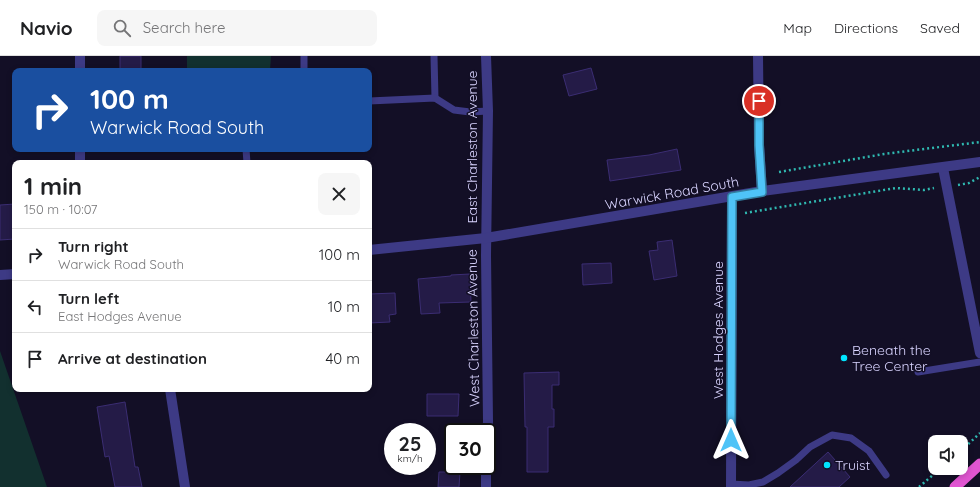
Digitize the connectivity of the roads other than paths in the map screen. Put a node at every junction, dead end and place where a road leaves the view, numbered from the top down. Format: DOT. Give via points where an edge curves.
graph roads {
  1 [pos="80,56"];
  2 [pos="304,56"];
  3 [pos="434,56"];
  4 [pos="486,56"];
  5 [pos="758,56"];
  6 [pos="80,68"];
  7 [pos="304,68"];
  8 [pos="435,98"];
  9 [pos="372,101"];
  10 [pos="488,111"];
  11 [pos="980,162"];
  12 [pos="943,168"];
  13 [pos="762,192"];
  14 [pos="732,197"];
  15 [pos="486,238"];
  16 [pos="372,250"];
  17 [pos="12,274"];
  18 [pos="0,275"];
  19 [pos="980,353"];
  20 [pos="980,362"];
  21 [pos="918,372"];
  22 [pos="170,392"];
  23 [pos="488,423"];
  24 [pos="980,464"];
  25 [pos="486,475"];
  26 [pos="886,475"];
  27 [pos="966,482"];
  28 [pos="731,486"];
  29 [pos="185,487"];
  30 [pos="486,487"];
  31 [pos="955,487"];
  1 -- 6 [label="street"];
  2 -- 7 [label="lane"];
  3 -- 8 [label="lane"];
  4 -- 10 [label="street, East Charleston Avenue"];
  5 -- 13 [label="street"];
  8 -- 9 [label="lane"];
  8 -- 10 [label="lane" via="454,110"];
  10 -- 15 [label="street, East Charleston Avenue"];
  11 -- 12 [label="street, Warwick Road South"];
  12 -- 13 [label="street, Warwick Road South"];
  12 -- 19 [label="street"];
  13 -- 14 [label="street, Warwick Road South"];
  14 -- 15 [label="street, Warwick Road South"];
  14 -- 28 [label="street, West Hodges Avenue"];
  15 -- 16 [label="street, Warwick Road South"];
  15 -- 23 [label="street, West Charleston Avenue"];
  17 -- 18 [label="street"];
  20 -- 21 [label="lane"];
  22 -- 29 [label="street"];
  24 -- 27 [label="highway"];
  25 -- 30 [label="street"];
  26 -- 28 [label="lane" via="869,450 851,438 832,435 810,447 796,460 763,482"];
  27 -- 31 [label="highway"];
}
